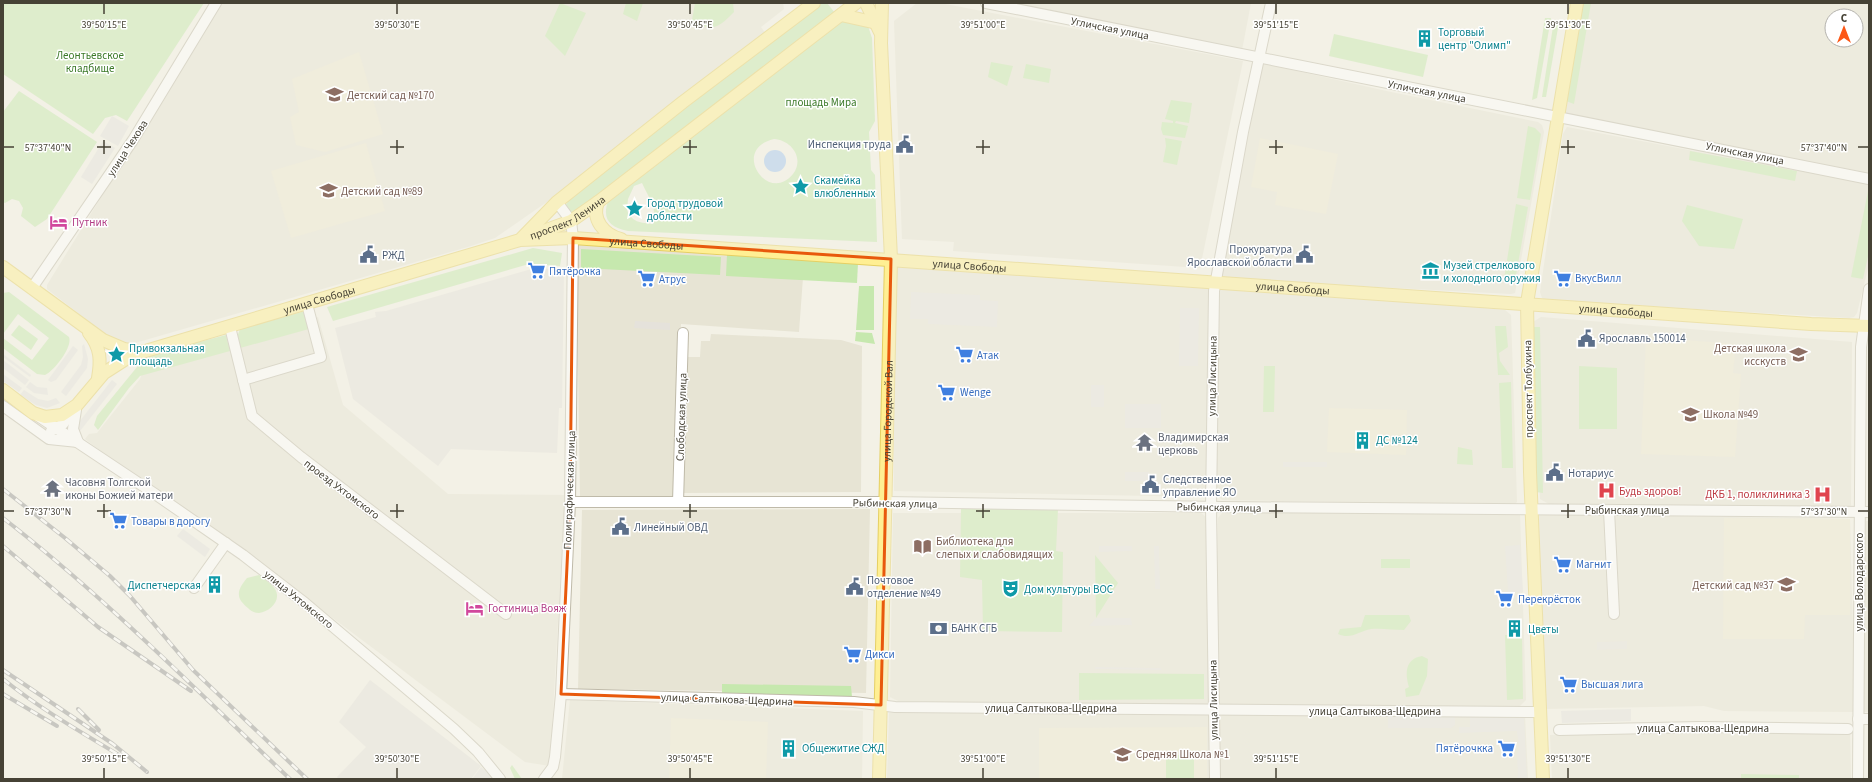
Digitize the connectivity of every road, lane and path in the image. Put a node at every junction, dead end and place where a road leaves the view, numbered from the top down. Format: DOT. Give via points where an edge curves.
graph roads {
  1 [pos="216,3"];
  2 [pos="814,3"];
  3 [pos="856,3"];
  4 [pos="866,3"];
  5 [pos="986,3"];
  6 [pos="1271,3"];
  7 [pos="1577,3"];
  8 [pos="881,11"];
  9 [pos="841,15"];
  10 [pos="1259,57"];
  11 [pos="1559,117"];
  12 [pos="1869,179"];
  13 [pos="557,202"];
  14 [pos="598,202"];
  15 [pos="571,221"];
  16 [pos="573,238"];
  17 [pos="520,240"];
  18 [pos="629,242"];
  19 [pos="891,259"];
  20 [pos="3,267"];
  21 [pos="1214,281"];
  22 [pos="32,288"];
  23 [pos="1869,289"];
  24 [pos="1527,303"];
  25 [pos="307,304"];
  26 [pos="230,327"];
  27 [pos="85,328"];
  28 [pos="1866,329"];
  29 [pos="683,333"];
  30 [pos="143,352"];
  31 [pos="98,378"];
  32 [pos="243,380"];
  33 [pos="3,390"];
  34 [pos="77,405"];
  35 [pos="3,406"];
  36 [pos="33,413"];
  37 [pos="57,428"];
  38 [pos="34,429"];
  39 [pos="78,442"];
  40 [pos="570,502"];
  41 [pos="678,502"];
  42 [pos="886,502"];
  43 [pos="1211,507"];
  44 [pos="1531,510"];
  45 [pos="1608,510"];
  46 [pos="1864,512"];
  47 [pos="226,543"];
  48 [pos="194,588"];
  49 [pos="506,614"];
  50 [pos="1614,614"];
  51 [pos="561,694"];
  52 [pos="881,705"];
  53 [pos="1214,710"];
  54 [pos="1540,712"];
  55 [pos="1858,719"];
  56 [pos="1869,719"];
  57 [pos="1848,729"];
  58 [pos="1559,730"];
  59 [pos="500,779"];
  60 [pos="544,779"];
  61 [pos="879,779"];
  62 [pos="1215,779"];
  63 [pos="1543,779"];
  64 [pos="1858,779"];
  1 -- 22 [label="street, улица Чехова" via="134,140"];
  2 -- 13 [label="main road, проспект Ленина"];
  3 -- 9 [label="main road, проспект Ленина"];
  4 -- 8 [label="main road, улица Городской Вал"];
  5 -- 10 [label="street, Угличская улица"];
  6 -- 10 [label="street, улица Лисицына"];
  7 -- 11 [label="main road, проспект Толбухина"];
  8 -- 9 [label="main road"];
  8 -- 19 [label="main road, улица Городской Вал"];
  9 -- 14 [label="main road, проспект Ленина"];
  10 -- 11 [label="street, Угличская улица"];
  10 -- 21 [label="street, улица Лисицына"];
  11 -- 12 [label="street, Угличская улица"];
  11 -- 24 [label="main road, проспект Толбухина"];
  13 -- 15 [label="street, Полиграфическая улица"];
  13 -- 17 [label="main road, проспект Ленина"];
  14 -- 15 [label="main road, проспект Ленина"];
  14 -- 18 [label="main road" via="597,217 602,228 616,238"];
  15 -- 16 [label="street, Полиграфическая улица"];
  15 -- 17 [label="main road, проспект Ленина"];
  16 -- 17 [label="main road, улица Свободы"];
  16 -- 18 [label="main road, улица Свободы"];
  16 -- 40 [label="street, Полиграфическая улица"];
  17 -- 25 [label="main road, улица Свободы"];
  18 -- 19 [label="main road, улица Свободы"];
  19 -- 21 [label="main road, улица Свободы"];
  19 -- 42 [label="main road, улица Городской Вал"];
  20 -- 22 [label="main road"];
  21 -- 24 [label="main road, улица Свободы"];
  21 -- 43 [label="street, улица Лисицына"];
  22 -- 27 [label="main road"];
  23 -- 28 [label="street, улица Володарского"];
  24 -- 28 [label="main road, улица Свободы"];
  24 -- 44 [label="main road, проспект Толбухина"];
  25 -- 26 [label="main road, улица Свободы"];
  25 -- 32 [label="street" via="321,357"];
  26 -- 30 [label="main road, улица Свободы"];
  26 -- 32 [label="street, проезд Ухтомского"];
  27 -- 30 [label="main road" via="109,344"];
  27 -- 31 [label="main road" via="96,342 99,352"];
  28 -- 46 [label="street, улица Володарского"];
  29 -- 41 [label="street, Слободская улица"];
  30 -- 31 [label="main road" via="118,362"];
  31 -- 34 [label="main road"];
  32 -- 49 [label="street, проезд Ухтомского" via="252,416 301,457"];
  33 -- 36 [label="main road"];
  34 -- 36 [label="main road" via="65,414 56,416"];
  34 -- 37 [label="street"];
  34 -- 39 [label="street" via="73,429"];
  35 -- 38 [label="street"];
  36 -- 37 [label="street"];
  37 -- 38 [label="street" via="47,431"];
  37 -- 39 [label="street"];
  38 -- 39 [label="street" via="49,439"];
  39 -- 47 [label="street, улица Ухтомского"];
  40 -- 41 [label="street, Рыбинская улица"];
  40 -- 51 [label="street, Полиграфическая улица"];
  41 -- 42 [label="street, Рыбинская улица"];
  42 -- 43 [label="street, Рыбинская улица"];
  42 -- 52 [label="main road, улица Городской Вал"];
  43 -- 44 [label="street, Рыбинская улица"];
  43 -- 53 [label="street, улица Лисицына"];
  44 -- 45 [label="street, Рыбинская улица"];
  44 -- 54 [label="main road, проспект Толбухина"];
  45 -- 46 [label="street, Рыбинская улица"];
  45 -- 50 [label="street"];
  46 -- 55 [label="street, улица Володарского"];
  47 -- 48 [label="street"];
  47 -- 59 [label="street, улица Ухтомского" via="305,603 454,729 478,752"];
  51 -- 52 [label="street, улица Салтыкова-Щедрина" via="854,702"];
  51 -- 60 [label="street, Полиграфическая улица" via="553,767"];
  52 -- 53 [label="street, улица Салтыкова-Щедрина"];
  52 -- 61 [label="main road, улица Городской Вал"];
  53 -- 54 [label="street, улица Салтыкова-Щедрина"];
  53 -- 62 [label="street, улица Лисицына"];
  54 -- 63 [label="main road, проспект Толбухина"];
  55 -- 56 [label="street"];
  55 -- 64 [label="street, улица Володарского"];
  57 -- 58 [label="street, улица Салтыкова-Щедрина" via="1698,727"];
}
